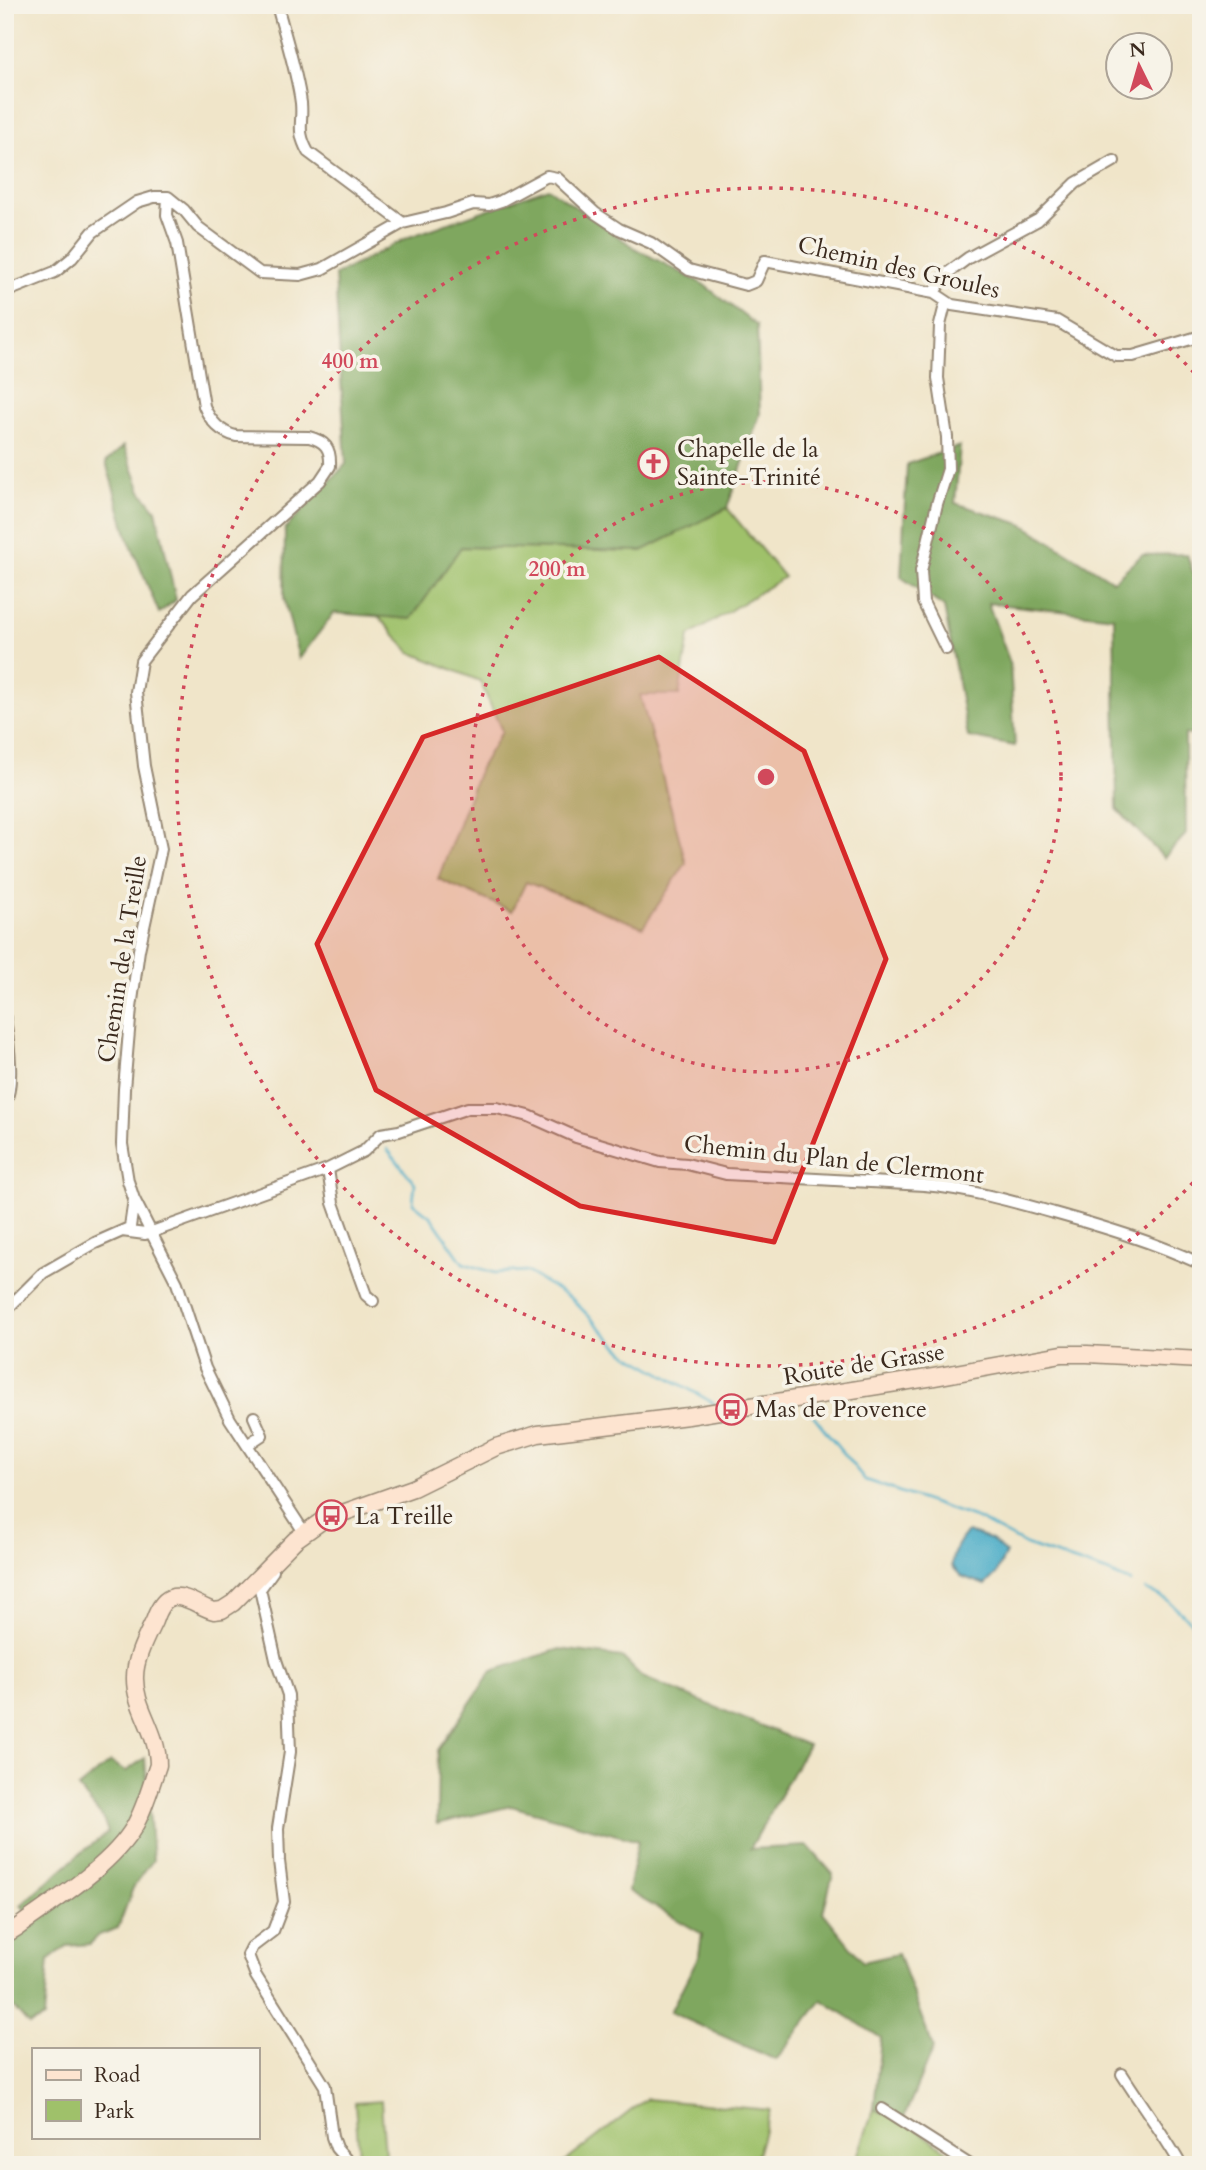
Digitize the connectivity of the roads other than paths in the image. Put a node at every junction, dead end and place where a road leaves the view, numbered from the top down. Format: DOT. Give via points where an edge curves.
graph roads {
  1 [pos="277,5"];
  2 [pos="1114,161"];
  3 [pos="168,197"];
  4 [pos="404,223"];
  5 [pos="5,292"];
  6 [pos="934,293"];
  7 [pos="946,301"];
  8 [pos="1201,336"];
  9 [pos="946,649"];
  10 [pos="5,915"];
  11 [pos="5,951"];
  12 [pos="5,1018"];
  13 [pos="5,1103"];
  14 [pos="328,1169"];
  15 [pos="134,1199"];
  16 [pos="145,1222"];
  17 [pos="126,1229"];
  18 [pos="152,1232"];
  19 [pos="1201,1264"];
  20 [pos="373,1301"];
  21 [pos="5,1311"];
  22 [pos="1201,1360"];
  23 [pos="254,1417"];
  24 [pos="247,1445"];
  25 [pos="304,1532"];
  26 [pos="277,1559"];
  27 [pos="5,1935"];
  28 [pos="1122,2074"];
  29 [pos="883,2109"];
  30 [pos="351,2165"];
  31 [pos="970,2165"];
  32 [pos="1181,2165"];
  1 -- 4 [label="street" via="301,105 301,141 307,152"];
  2 -- 6 [label="street" via="1076,183 1038,220 968,258 945,275"];
  3 -- 4 [label="street, Chemin des Groules" via="198,227 260,273 300,275 322,269"];
  3 -- 5 [label="street" via="136,202 93,232 55,272"];
  3 -- 15 [label="street, Chemin de la Treille" via="167,215 177,243 204,406 211,420 236,436 320,440 329,449 330,466 320,481 192,595 141,661 136,692 144,766 161,849 136,973 124,1089 122,1144"];
  4 -- 6 [label="street, Chemin des Groules" via="502,201 547,176 557,178 596,214 651,243 689,270 751,285 765,261 775,261"];
  6 -- 7 [label="street, Chemin des Groules"];
  7 -- 8 [label="street, Chemin des Groules" via="1057,321 1116,356 1133,356"];
  7 -- 9 [label="street" via="938,377 948,469 921,571 923,602"];
  10 -- 11 [label="street"];
  12 -- 13 [label="street" via="9,1086"];
  14 -- 18 [label="street, Chemin du Plan de Clermont"];
  14 -- 19 [label="street, Chemin du Plan de Clermont" via="363,1151 381,1134 468,1108 497,1108 660,1162 726,1174 924,1185 982,1193 1099,1226"];
  14 -- 20 [label="street" via="333,1203 366,1295"];
  15 -- 16 [label="street, Chemin de la Treille"];
  15 -- 17 [label="street"];
  16 -- 17 [label="street"];
  16 -- 18 [label="street, Chemin de la Treille"];
  17 -- 18 [label="street"];
  17 -- 21 [label="street" via="43,1273"];
  18 -- 24 [label="street, Chemin de la Treille" via="177,1283 205,1368"];
  22 -- 25 [label="street, Route de Grasse" via="1062,1354 697,1414 538,1434 496,1447 413,1488 332,1516"];
  23 -- 24 [label="street" via="262,1435"];
  24 -- 25 [label="street, Chemin de la Treille"];
  25 -- 26 [label="street, Route de Grasse"];
  26 -- 27 [label="street, Route de Grasse" via="233,1603 218,1611 179,1597 164,1602 139,1655 135,1675 158,1757 139,1817 98,1867"];
  26 -- 30 [label="street" via="260,1589 290,1718 289,1769 278,1828 284,1902 273,1931 248,1955 256,1976 321,2079 331,2137"];
  28 -- 32 [label="street"];
  29 -- 31 [label="street"];
}
